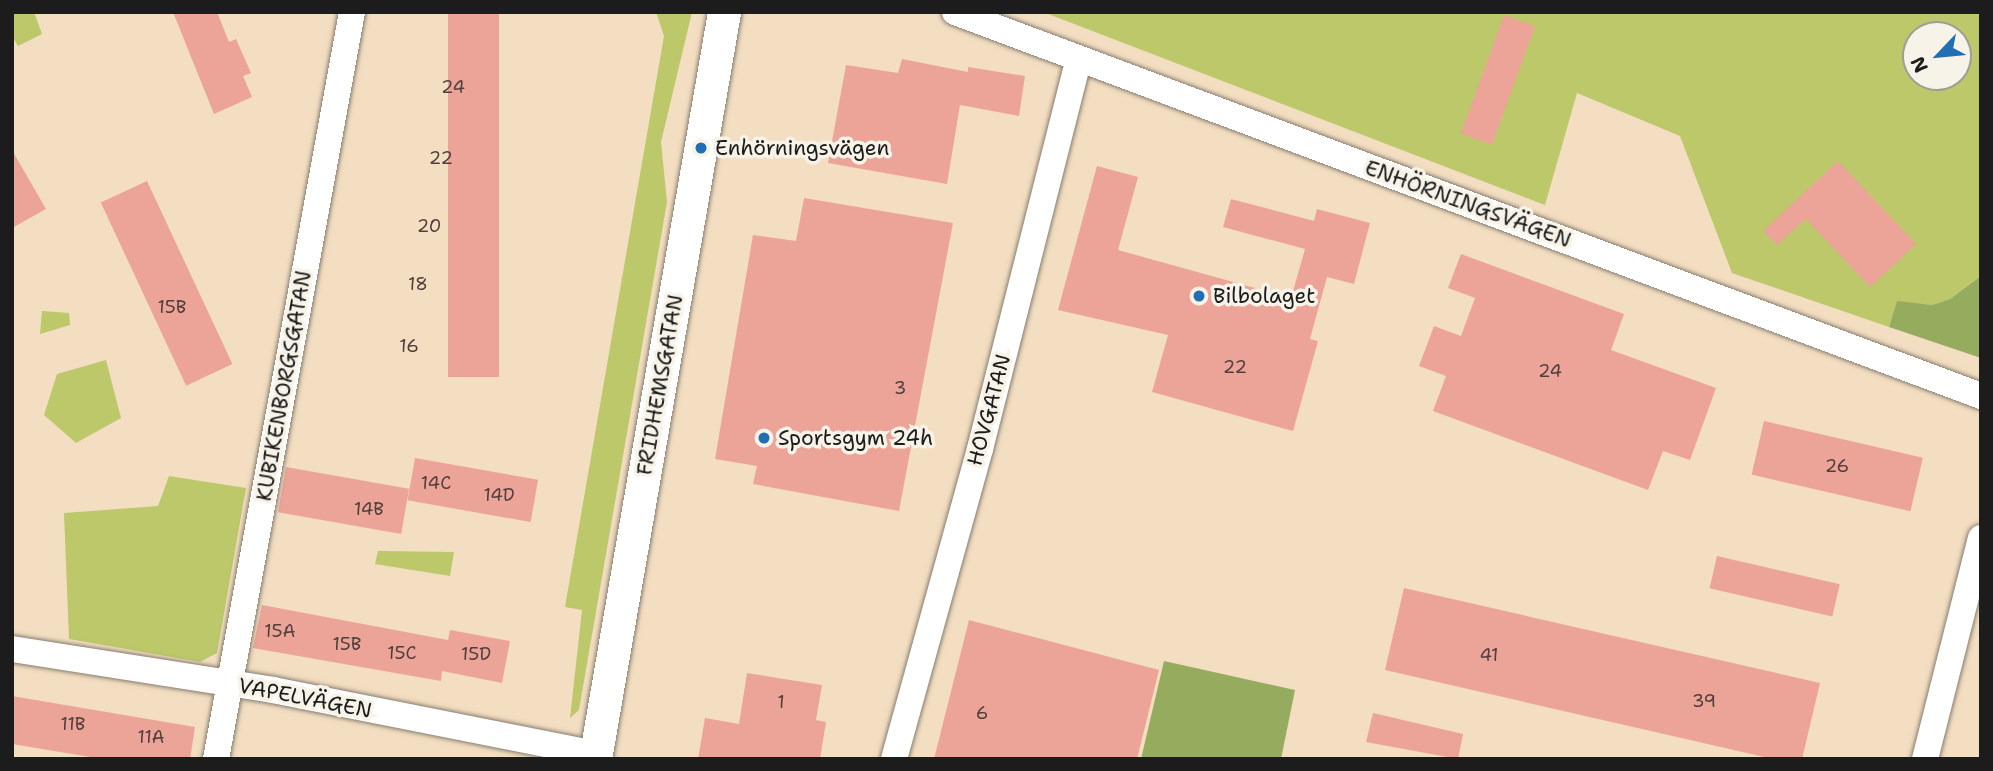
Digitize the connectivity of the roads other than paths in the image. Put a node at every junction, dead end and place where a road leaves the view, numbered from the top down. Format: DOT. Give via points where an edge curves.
graph roads {
  1 [pos="352,12"];
  2 [pos="724,12"];
  3 [pos="955,12"];
  4 [pos="1079,59"];
  5 [pos="1981,396"];
  6 [pos="1981,538"];
  7 [pos="12,649"];
  8 [pos="228,684"];
  9 [pos="595,756"];
  10 [pos="216,759"];
  11 [pos="894,759"];
  12 [pos="1924,759"];
  1 -- 8 [label="street, KUBIKENBORGSGATAN"];
  2 -- 9 [label="street, FRIDHEMSGATAN"];
  3 -- 4 [label="street, ENHÖRNINGSVÄGEN"];
  4 -- 5 [label="street, ENHÖRNINGSVÄGEN"];
  4 -- 11 [label="street, HOVGATAN" via="980,449"];
  6 -- 12 [label="street"];
  7 -- 8 [label="street, VAPELVÄGEN"];
  8 -- 9 [label="street, VAPELVÄGEN"];
  8 -- 10 [label="street, KUBIKENBORGSGATAN"];
}
